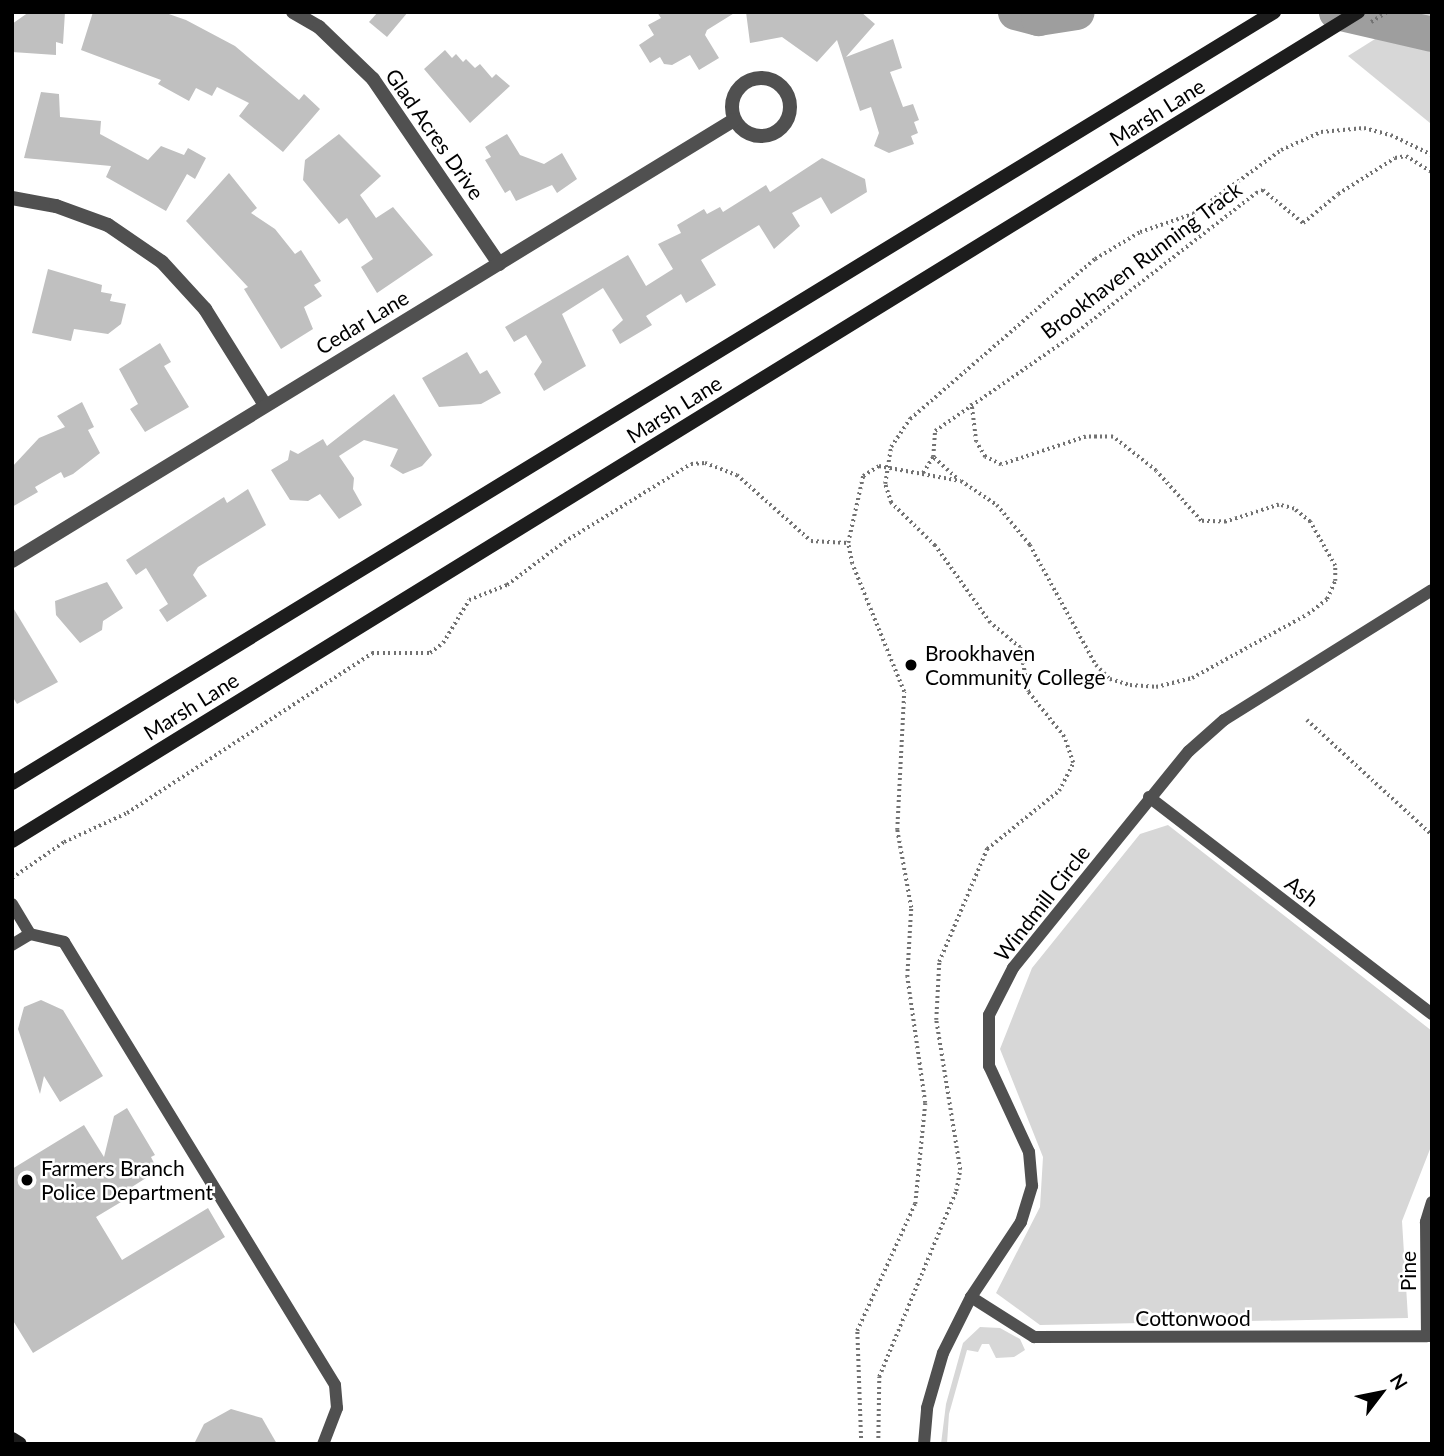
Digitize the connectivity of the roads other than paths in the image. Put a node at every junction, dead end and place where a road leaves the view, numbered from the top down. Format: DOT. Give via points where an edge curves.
graph roads {
  1 [pos="293,12"];
  2 [pos="1274,12"];
  3 [pos="1358,12"];
  4 [pos="734,120"];
  5 [pos="12,198"];
  6 [pos="499,264"];
  7 [pos="265,405"];
  8 [pos="12,561"];
  9 [pos="1432,590"];
  10 [pos="12,783"];
  11 [pos="1149,797"];
  12 [pos="12,841"];
  13 [pos="12,904"];
  14 [pos="30,934"];
  15 [pos="12,945"];
  16 [pos="1432,1014"];
  17 [pos="1432,1202"];
  18 [pos="971,1297"];
  19 [pos="1429,1336"];
  20 [pos="12,1439"];
  21 [pos="326,1443"];
  22 [pos="20,1444"];
  23 [pos="924,1444"];
  1 -- 6 [label="street, Glad Acres Drive" via="318,27 373,79"];
  2 -- 10 [label="main road, Marsh Lane"];
  3 -- 12 [label="main road, Marsh Lane"];
  4 -- 4 [label="street" via="732,100 743,83 772,80 786,93 787,120 774,133 756,136"];
  4 -- 6 [label="street, Cedar Lane"];
  5 -- 7 [label="street" via="56,206 108,225 162,262 205,309"];
  6 -- 7 [label="street, Cedar Lane"];
  7 -- 8 [label="street, Cedar Lane"];
  9 -- 11 [label="lane, Windmill Circle" via="1223,720"];
  11 -- 16 [label="lane, Ash"];
  11 -- 18 [label="lane, Windmill Circle" via="1013,968 989,1015 989,1066 1029,1152 1032,1186 1021,1222"];
  13 -- 14 [label="lane"];
  14 -- 15 [label="lane"];
  14 -- 21 [label="lane" via="64,942 335,1385 337,1408"];
  17 -- 19 [label="lane, Pine" via="1426,1222"];
  18 -- 19 [label="lane, Cottonwood" via="1034,1337"];
  18 -- 23 [label="lane, Windmill Circle" via="943,1353 927,1408"];
  20 -- 22 [label="main road"];
}
